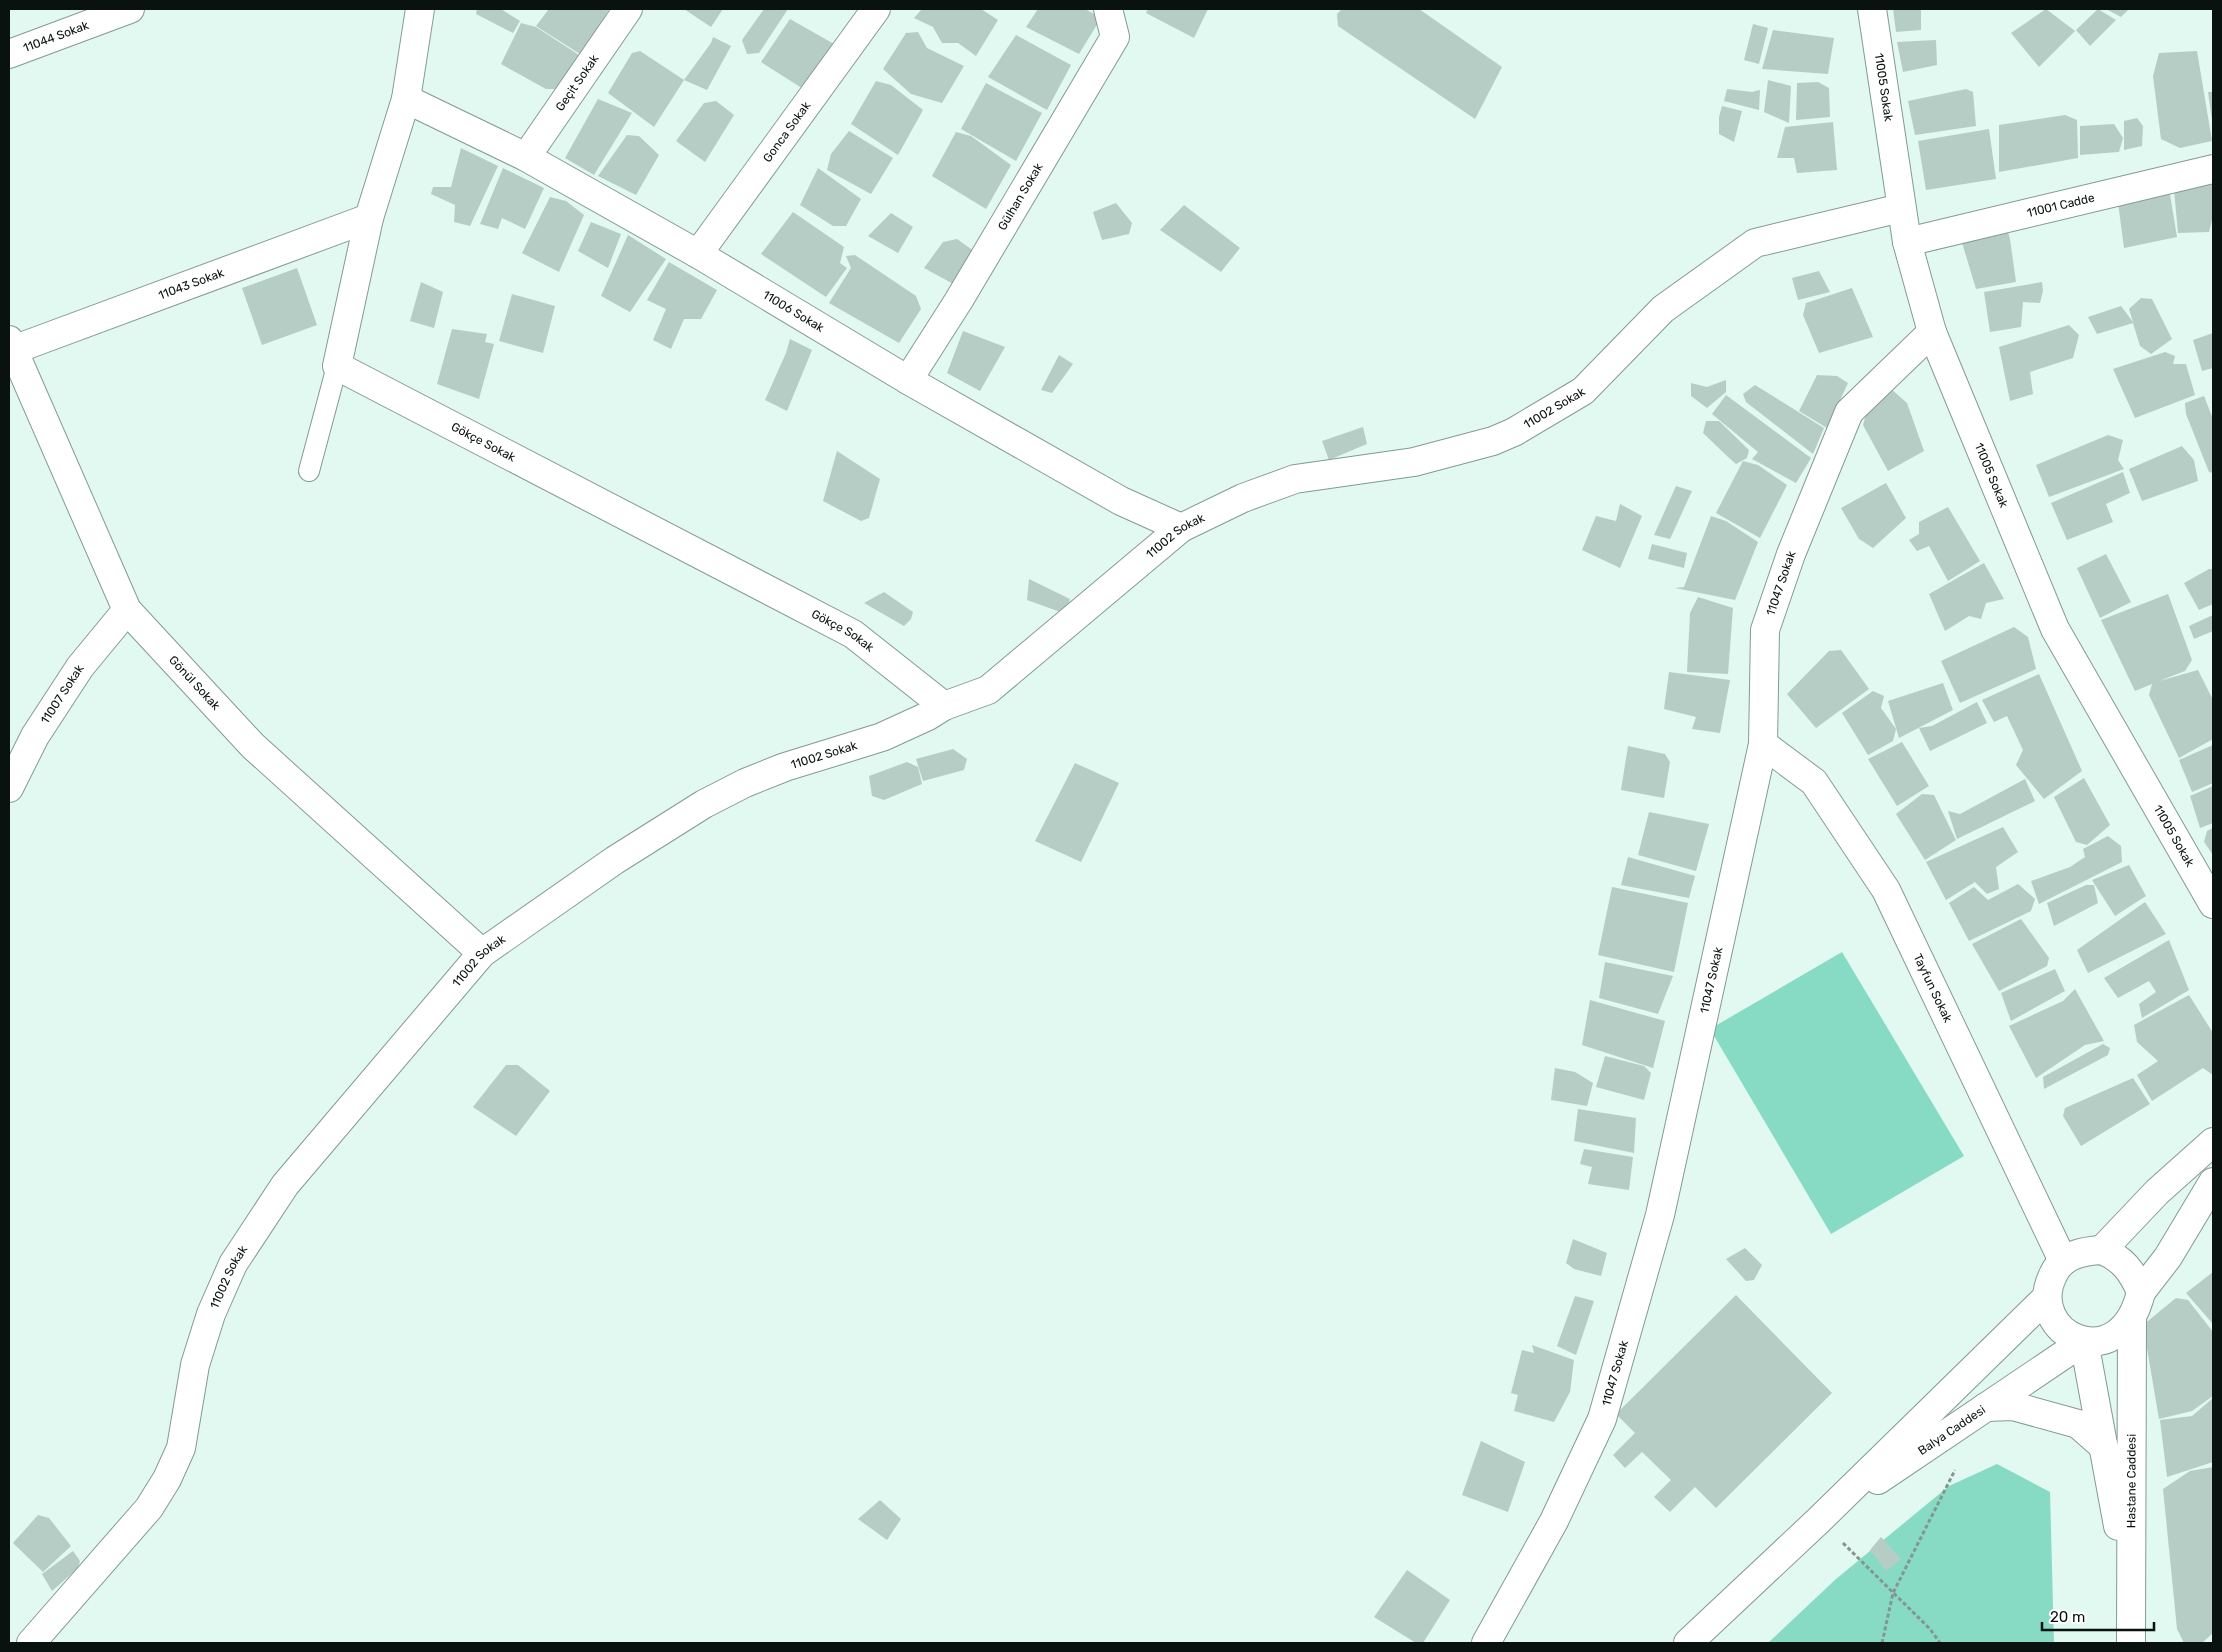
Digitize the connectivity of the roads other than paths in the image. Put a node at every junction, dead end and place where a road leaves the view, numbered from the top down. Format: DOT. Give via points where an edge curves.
graph roads {
  1 [pos="130,9"];
  2 [pos="420,9"];
  3 [pos="628,9"];
  4 [pos="876,9"];
  5 [pos="1108,9"];
  6 [pos="1872,9"];
  7 [pos="9,54"];
  8 [pos="406,99"];
  9 [pos="526,157"];
  10 [pos="2213,169"];
  11 [pos="1901,208"];
  12 [pos="369,218"];
  13 [pos="1907,242"];
  14 [pos="698,254"];
  15 [pos="1932,332"];
  16 [pos="11,345"];
  17 [pos="337,366"];
  18 [pos="908,380"];
  19 [pos="309,472"];
  20 [pos="1181,528"];
  21 [pos="127,610"];
  22 [pos="944,706"];
  23 [pos="1763,744"];
  24 [pos="9,788"];
  25 [pos="2213,904"];
  26 [pos="482,953"];
  27 [pos="2213,1142"];
  28 [pos="2213,1182"];
  29 [pos="2102,1250"];
  30 [pos="2063,1261"];
  31 [pos="2141,1292"];
  32 [pos="2047,1297"];
  33 [pos="2132,1319"];
  34 [pos="2084,1341"];
  35 [pos="1986,1407"];
  36 [pos="2104,1447"];
  37 [pos="1819,1520"];
  38 [pos="31,1643"];
  39 [pos="1486,1643"];
  40 [pos="1688,1643"];
  41 [pos="2131,1643"];
  1 -- 7 [label="street, 11044 Sokak"];
  2 -- 8 [label="street"];
  3 -- 9 [label="street, Geçit Sokak"];
  4 -- 14 [label="street, Gonca Sokak"];
  5 -- 18 [label="street, Gülhan Sokak" via="1115,36"];
  6 -- 11 [label="street, 11005 Sokak"];
  8 -- 9 [label="street, 11006 Sokak"];
  8 -- 12 [label="street"];
  9 -- 14 [label="street, 11006 Sokak"];
  10 -- 13 [label="street, 11001 Cadde"];
  11 -- 13 [label="street, 11005 Sokak"];
  11 -- 20 [label="street, 11002 Sokak" via="1755,243 1663,309 1583,391 1514,432 1414,462 1295,478 1243,498"];
  12 -- 16 [label="street, 11043 Sokak"];
  12 -- 17 [label="street"];
  13 -- 15 [label="street, 11005 Sokak"];
  14 -- 18 [label="street, 11006 Sokak"];
  15 -- 23 [label="street, 11047 Sokak" via="1849,412 1794,545 1765,630"];
  15 -- 25 [label="street, 11005 Sokak" via="2054,629"];
  16 -- 21 [label="street, Gönül Sokak"];
  17 -- 19 [label="lane"];
  17 -- 22 [label="street, Gökçe Sokak" via="853,634"];
  18 -- 20 [label="street, 11006 Sokak" via="1121,501"];
  20 -- 22 [label="street, 11002 Sokak" via="988,690"];
  21 -- 24 [label="street, 11007 Sokak" via="75,674 35,736"];
  21 -- 26 [label="street, Gönül Sokak" via="253,746"];
  22 -- 26 [label="street, 11002 Sokak" via="882,737 785,767 704,804 615,860"];
  23 -- 30 [label="street, Tayfun Sokak" via="1814,782 1886,890"];
  23 -- 39 [label="street, 11047 Sokak" via="1660,1215 1602,1419 1554,1521"];
  26 -- 38 [label="street, 11002 Sokak" via="285,1185 233,1264 211,1314 195,1365 181,1448 167,1479 149,1508"];
  27 -- 29 [label="street" via="2156,1192"];
  28 -- 31 [label="street, Balya Caddesi" via="2168,1257"];
  29 -- 30 [label="street" via="2075,1254"];
  29 -- 31 [label="street" via="2127,1265"];
  30 -- 32 [label="street" via="2054,1271"];
  31 -- 33 [label="street, Balya Caddesi"];
  32 -- 34 [label="street" via="2050,1312 2058,1325 2070,1336"];
  32 -- 37 [label="street, Balya Caddesi"];
  33 -- 34 [label="street, Balya Caddesi" via="2112,1338"];
  33 -- 41 [label="street, Hastane Caddesi"];
  34 -- 35 [label="street, Balya Caddesi"];
  34 -- 36 [label="street, Hastane Caddesi"];
  35 -- 36 [label="street" via="2013,1406 2078,1424"];
  35 -- 37 [label="street, Balya Caddesi"];
  36 -- 41 [label="street, Hastane Caddesi" via="2118,1520"];
  37 -- 40 [label="street, Balya Caddesi"];
}
